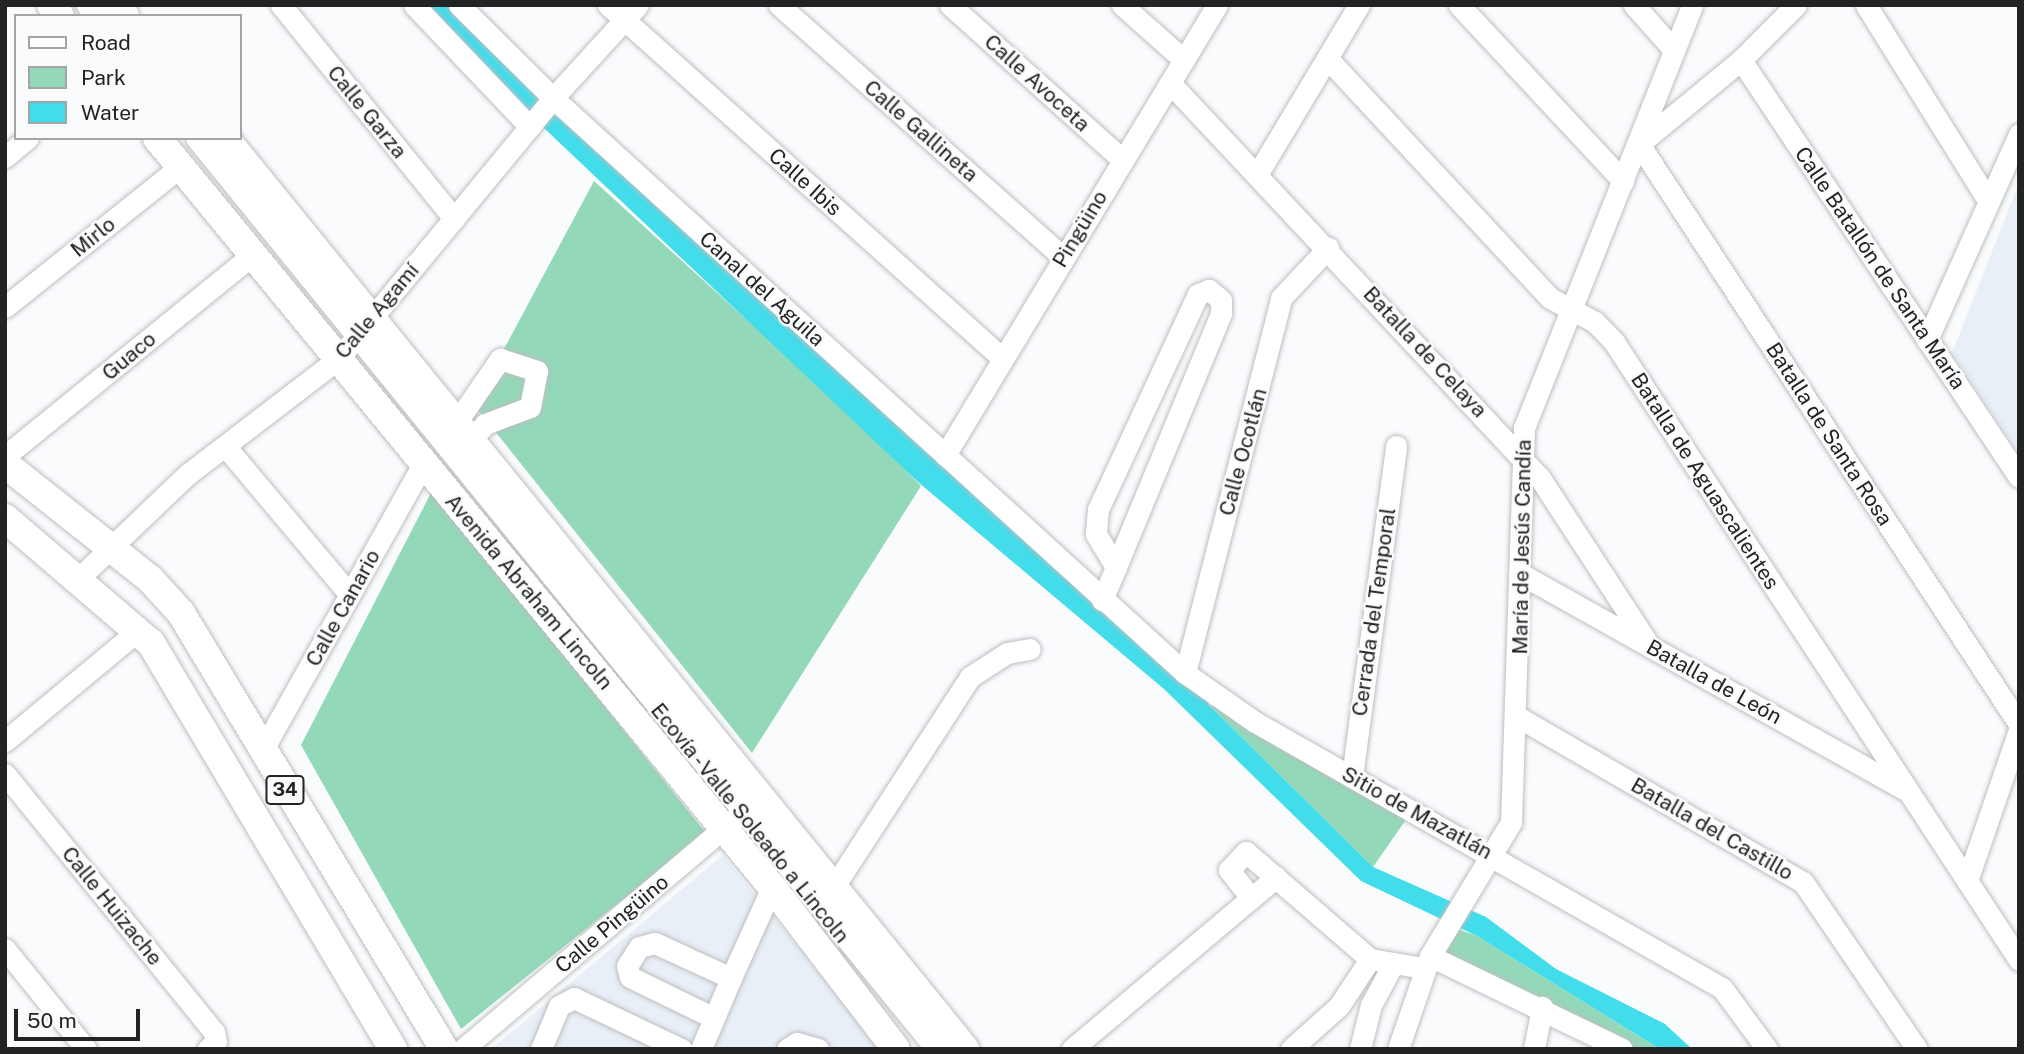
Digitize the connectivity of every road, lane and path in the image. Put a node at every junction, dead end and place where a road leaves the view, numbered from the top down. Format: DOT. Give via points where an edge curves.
graph roads {
  1 [pos="281,5"];
  2 [pos="414,5"];
  3 [pos="459,5"];
  4 [pos="608,5"];
  5 [pos="779,5"];
  6 [pos="950,5"];
  7 [pos="1122,5"];
  8 [pos="1217,5"];
  9 [pos="1359,5"];
  10 [pos="1459,5"];
  11 [pos="1634,5"];
  12 [pos="1692,5"];
  13 [pos="1796,5"];
  14 [pos="1866,5"];
  15 [pos="631,13"];
  16 [pos="1674,50"];
  17 [pos="1327,58"];
  18 [pos="1184,60"];
  19 [pos="1741,60"];
  20 [pos="1170,83"];
  21 [pos="541,113"];
  22 [pos="2019,134"];
  23 [pos="25,140"];
  24 [pos="159,140"];
  25 [pos="182,140"];
  26 [pos="198,140"];
  27 [pos="226,140"];
  28 [pos="1639,144"];
  29 [pos="7,152"];
  30 [pos="1123,160"];
  31 [pos="180,167"];
  32 [pos="1258,173"];
  33 [pos="1623,181"];
  34 [pos="1989,200"];
  35 [pos="454,219"];
  36 [pos="1328,248"];
  37 [pos="252,255"];
  38 [pos="1063,257"];
  39 [pos="5,307"];
  40 [pos="1570,311"];
  41 [pos="1927,340"];
  42 [pos="354,341"];
  43 [pos="1002,358"];
  44 [pos="1143,410"];
  45 [pos="1173,428"];
  46 [pos="225,446"];
  47 [pos="1396,446"];
  48 [pos="945,454"];
  49 [pos="1520,454"];
  50 [pos="5,456"];
  51 [pos="5,464"];
  52 [pos="423,464"];
  53 [pos="2019,477"];
  54 [pos="5,518"];
  55 [pos="110,546"];
  56 [pos="1116,567"];
  57 [pos="1068,569"];
  58 [pos="1520,573"];
  59 [pos="79,578"];
  60 [pos="350,595"];
  61 [pos="1102,600"];
  62 [pos="140,629"];
  63 [pos="1649,645"];
  64 [pos="1030,649"];
  65 [pos="1185,673"];
  66 [pos="1518,718"];
  67 [pos="2019,724"];
  68 [pos="2019,730"];
  69 [pos="5,740"];
  70 [pos="262,751"];
  71 [pos="5,774"];
  72 [pos="1352,778"];
  73 [pos="1909,792"];
  74 [pos="737,813"];
  75 [pos="1495,856"];
  76 [pos="1276,877"];
  77 [pos="1967,881"];
  78 [pos="772,887"];
  79 [pos="833,888"];
  80 [pos="1251,898"];
  81 [pos="5,949"];
  82 [pos="1370,959"];
  83 [pos="2019,960"];
  84 [pos="1427,962"];
  85 [pos="1392,966"];
  86 [pos="731,978"];
  87 [pos="354,982"];
  88 [pos="1542,1007"];
  89 [pos="714,1018"];
  90 [pos="212,1044"];
  91 [pos="86,1049"];
  92 [pos="393,1049"];
  93 [pos="414,1049"];
  94 [pos="444,1049"];
  95 [pos="463,1049"];
  96 [pos="541,1049"];
  97 [pos="681,1049"];
  98 [pos="701,1049"];
  99 [pos="787,1049"];
  100 [pos="818,1049"];
  101 [pos="896,1049"];
  102 [pos="919,1049"];
  103 [pos="936,1049"];
  104 [pos="965,1049"];
  105 [pos="1072,1049"];
  106 [pos="1291,1049"];
  107 [pos="1360,1049"];
  108 [pos="1398,1049"];
  109 [pos="1534,1049"];
  110 [pos="1622,1049"];
  111 [pos="1766,1049"];
  112 [pos="1917,1049"];
  1 -- 35 [label="street, Calle Garza"];
  2 -- 21 [label="street"];
  3 -- 21 [label="street, Canal del Aguila"];
  4 -- 15 [label="street, Calle Ibis"];
  5 -- 38 [label="street, Calle Gallineta"];
  6 -- 30 [label="street, Calle Avoceta"];
  7 -- 18 [label="street"];
  8 -- 18 [label="street, Pingüino"];
  9 -- 17 [label="street"];
  10 -- 33 [label="street"];
  11 -- 16 [label="street"];
  12 -- 16 [label="street, María de Jesús Candía"];
  13 -- 19 [label="street"];
  14 -- 34 [label="street"];
  15 -- 21 [label="street, Calle Agamí"];
  15 -- 43 [label="street, Calle Ibis"];
  16 -- 28 [label="street, María de Jesús Candía"];
  17 -- 32 [label="street"];
  17 -- 40 [label="street, Batalla de Aguascalientes" via="1550,299"];
  18 -- 20 [label="street, Pingüino"];
  19 -- 28 [label="street"];
  19 -- 41 [label="street, Calle Batallón de Santa María"];
  20 -- 30 [label="street, Pingüino"];
  20 -- 32 [label="street, Batalla de Celaya"];
  21 -- 35 [label="street, Calle Agamí"];
  21 -- 48 [label="street, Canal del Aguila"];
  22 -- 34 [label="street"];
  23 -- 29 [label="street"];
  24 -- 31 [label="main road, Avenida Abraham Lincoln"];
  25 -- 42 [label="street"];
  26 -- 42 [label="street"];
  27 -- 42 [label="main road"];
  28 -- 33 [label="street, María de Jesús Candía"];
  28 -- 67 [label="street, Batalla de Santa Rosa"];
  30 -- 38 [label="street, Pingüino"];
  31 -- 37 [label="main road, Avenida Abraham Lincoln"];
  31 -- 39 [label="street, Mirlo"];
  32 -- 36 [label="street, Batalla de Celaya"];
  33 -- 40 [label="street, María de Jesús Candía"];
  34 -- 41 [label="street"];
  35 -- 42 [label="street, Calle Agamí"];
  36 -- 49 [label="street, Batalla de Celaya"];
  36 -- 65 [label="street, Calle Ocotlán" via="1281,299"];
  37 -- 42 [label="main road, Avenida Abraham Lincoln"];
  37 -- 50 [label="street, Guaco"];
  38 -- 43 [label="street, Pingüino"];
  40 -- 49 [label="street, María de Jesús Candía" via="1530,405"];
  40 -- 73 [label="street, Batalla de Aguascalientes" via="1595,322 1614,342"];
  41 -- 53 [label="street, Calle Batallón de Santa María"];
  42 -- 46 [label="street, Calle Agamí"];
  42 -- 52 [label="main road, Avenida Abraham Lincoln"];
  42 -- 74 [label="street"];
  42 -- 74 [label="main road" via="463,432"];
  43 -- 48 [label="street, Pingüino"];
  44 -- 45 [label="street"];
  44 -- 45 [label="street" via="1198,294 1217,294 1221,313"];
  44 -- 56 [label="street" via="1096,517 1100,543"];
  45 -- 56 [label="street"];
  46 -- 55 [label="street, Calle Agamí"];
  46 -- 60 [label="street"];
  47 -- 72 [label="street, Cerrada del Temporal"];
  48 -- 57 [label="street, Canal del Aguila"];
  49 -- 58 [label="street, María de Jesús Candía"];
  49 -- 63 [label="street, Batalla de Celaya" via="1573,522"];
  51 -- 55 [label="main road, 34"];
  52 -- 60 [label="street, Calle Canario"];
  52 -- 74 [label="main road, Avenida Abraham Lincoln"];
  54 -- 59 [label="main road, 34"];
  55 -- 59 [label="street, Calle Agamí"];
  55 -- 70 [label="main road, 34" via="181,612"];
  56 -- 61 [label="street"];
  57 -- 61 [label="street, Sitio de Mazatlán"];
  58 -- 63 [label="street, Batalla de León"];
  58 -- 66 [label="street, María de Jesús Candía"];
  59 -- 62 [label="main road, 34"];
  60 -- 70 [label="street, Calle Canario"];
  61 -- 65 [label="street, Sitio de Mazatlán"];
  62 -- 69 [label="street"];
  62 -- 87 [label="main road, 34"];
  63 -- 73 [label="street, Batalla de León"];
  64 -- 79 [label="street" via="1007,653 970,677"];
  65 -- 72 [label="street, Sitio de Mazatlán"];
  66 -- 75 [label="street, María de Jesús Candía" via="1515,805"];
  66 -- 112 [label="street, Batalla del Castillo" via="1803,883"];
  68 -- 77 [label="street"];
  70 -- 94 [label="main road, 34"];
  71 -- 90 [label="street, Calle Huizache"];
  72 -- 75 [label="street, Sitio de Mazatlán"];
  73 -- 77 [label="street, Batalla de Aguascalientes"];
  74 -- 78 [label="main road, Avenida Abraham Lincoln"];
  74 -- 79 [label="main road"];
  74 -- 95 [label="street, Calle Pingüino"];
  74 -- 102 [label="street"];
  74 -- 103 [label="street, Ecovía - Valle Soleado a Lincoln"];
  75 -- 84 [label="street, María de Jesús Candía" via="1460,903"];
  75 -- 111 [label="street, Sitio de Mazatlán" via="1722,988"];
  76 -- 80 [label="street"];
  76 -- 80 [label="street" via="1250,853 1230,862 1231,874"];
  76 -- 82 [label="street"];
  77 -- 83 [label="street, Batalla de Aguascalientes"];
  78 -- 86 [label="street"];
  78 -- 101 [label="main road, Avenida Abraham Lincoln"];
  79 -- 104 [label="main road"];
  80 -- 105 [label="street"];
  81 -- 91 [label="street"];
  82 -- 85 [label="street"];
  82 -- 106 [label="street" via="1339,1006"];
  84 -- 85 [label="street"];
  84 -- 88 [label="street"];
  84 -- 108 [label="street, María de Jesús Candía"];
  85 -- 107 [label="street" via="1371,1005"];
  86 -- 89 [label="street"];
  86 -- 89 [label="street" via="655,943 639,947 627,966 631,977"];
  87 -- 92 [label="main road, 34"];
  87 -- 93 [label="main road" via="384,1002"];
  88 -- 109 [label="street"];
  88 -- 110 [label="street"];
  89 -- 98 [label="street"];
  96 -- 97 [label="street" via="559,1006 574,998"];
  99 -- 100 [label="street" via="797,1043"];
}
